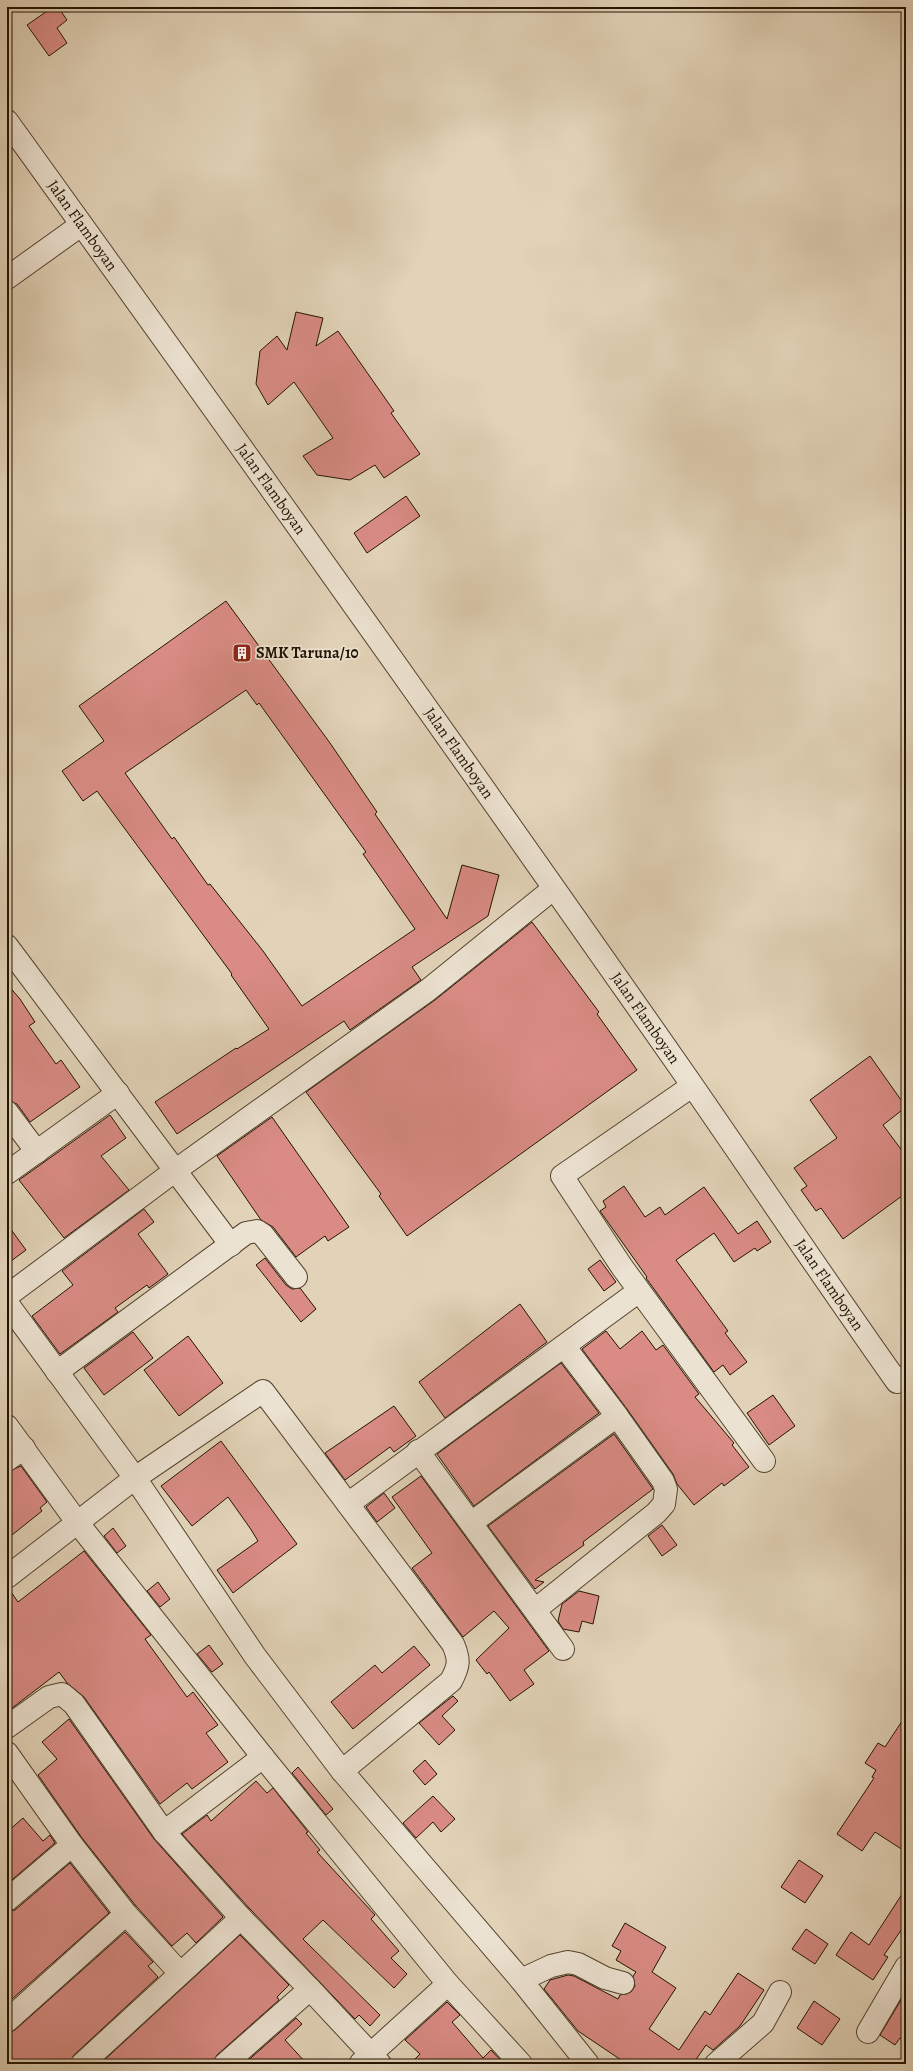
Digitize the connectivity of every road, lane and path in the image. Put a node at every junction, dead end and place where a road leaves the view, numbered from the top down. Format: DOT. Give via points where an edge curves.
graph roads {
  1 [pos="7,121"];
  2 [pos="81,225"];
  3 [pos="7,278"];
  4 [pos="553,889"];
  5 [pos="7,946"];
  6 [pos="692,1086"];
  7 [pos="118,1093"];
  8 [pos="7,1112"];
  9 [pos="37,1152"];
  10 [pos="176,1170"];
  11 [pos="7,1173"];
  12 [pos="231,1245"];
  13 [pos="296,1277"];
  14 [pos="639,1291"];
  15 [pos="7,1296"];
  16 [pos="7,1303"];
  17 [pos="564,1346"];
  18 [pos="57,1372"];
  19 [pos="906,1376"];
  20 [pos="617,1416"];
  21 [pos="7,1426"];
  22 [pos="418,1451"];
  23 [pos="16,1454"];
  24 [pos="764,1461"];
  25 [pos="135,1478"];
  26 [pos="348,1504"];
  27 [pos="77,1522"];
  28 [pos="471,1523"];
  29 [pos="7,1577"];
  30 [pos="535,1610"];
  31 [pos="563,1649"];
  32 [pos="7,1727"];
  33 [pos="7,1753"];
  34 [pos="263,1757"];
  35 [pos="342,1771"];
  36 [pos="164,1832"];
  37 [pos="72,1845"];
  38 [pos="7,1900"];
  39 [pos="126,1914"];
  40 [pos="241,1918"];
  41 [pos="906,1967"];
  42 [pos="180,1973"];
  43 [pos="521,1980"];
  44 [pos="623,1983"];
  45 [pos="448,1984"];
  46 [pos="310,1989"];
  47 [pos="780,1992"];
  48 [pos="9,2015"];
  49 [pos="868,2032"];
  50 [pos="370,2061"];
  51 [pos="82,2064"];
  52 [pos="225,2064"];
  53 [pos="522,2064"];
  54 [pos="588,2064"];
  55 [pos="716,2064"];
  1 -- 2 [label="street, Jalan Flamboyan"];
  2 -- 3 [label="street"];
  2 -- 4 [label="street, Jalan Flamboyan"];
  4 -- 6 [label="street, Jalan Flamboyan"];
  4 -- 10 [label="street" via="428,990"];
  5 -- 7 [label="street"];
  6 -- 14 [label="street" via="562,1176"];
  6 -- 19 [label="street, Jalan Flamboyan" via="897,1382"];
  7 -- 9 [label="street"];
  7 -- 10 [label="street"];
  8 -- 9 [label="street"];
  9 -- 11 [label="street"];
  10 -- 12 [label="street"];
  10 -- 15 [label="street"];
  12 -- 13 [label="street" via="246,1233 257,1232 263,1235"];
  12 -- 18 [label="street"];
  14 -- 17 [label="street"];
  14 -- 24 [label="street"];
  16 -- 18 [label="street"];
  17 -- 20 [label="street"];
  17 -- 22 [label="street"];
  18 -- 25 [label="street"];
  20 -- 28 [label="street"];
  20 -- 30 [label="street" via="663,1481 666,1489 664,1504"];
  21 -- 23 [label="street"];
  22 -- 26 [label="street"];
  22 -- 28 [label="street"];
  23 -- 27 [label="street"];
  25 -- 26 [label="street" via="264,1391"];
  25 -- 27 [label="street"];
  25 -- 35 [label="street" via="255,1656"];
  26 -- 35 [label="street" via="452,1644 458,1662 451,1681"];
  27 -- 29 [label="street"];
  27 -- 34 [label="street"];
  28 -- 30 [label="street"];
  30 -- 31 [label="street"];
  32 -- 36 [label="street" via="49,1697 62,1694 68,1698"];
  33 -- 37 [label="street"];
  34 -- 36 [label="street"];
  34 -- 45 [label="street"];
  35 -- 43 [label="street"];
  36 -- 40 [label="street"];
  37 -- 38 [label="street"];
  37 -- 39 [label="street"];
  39 -- 42 [label="street"];
  39 -- 48 [label="street"];
  40 -- 42 [label="street"];
  40 -- 46 [label="street"];
  41 -- 49 [label="street"];
  42 -- 51 [label="street"];
  43 -- 44 [label="street" via="551,1966 568,1962"];
  43 -- 54 [label="street"];
  45 -- 50 [label="street"];
  45 -- 53 [label="street"];
  46 -- 50 [label="street"];
  46 -- 52 [label="street"];
  47 -- 55 [label="street" via="763,2023"];
}
